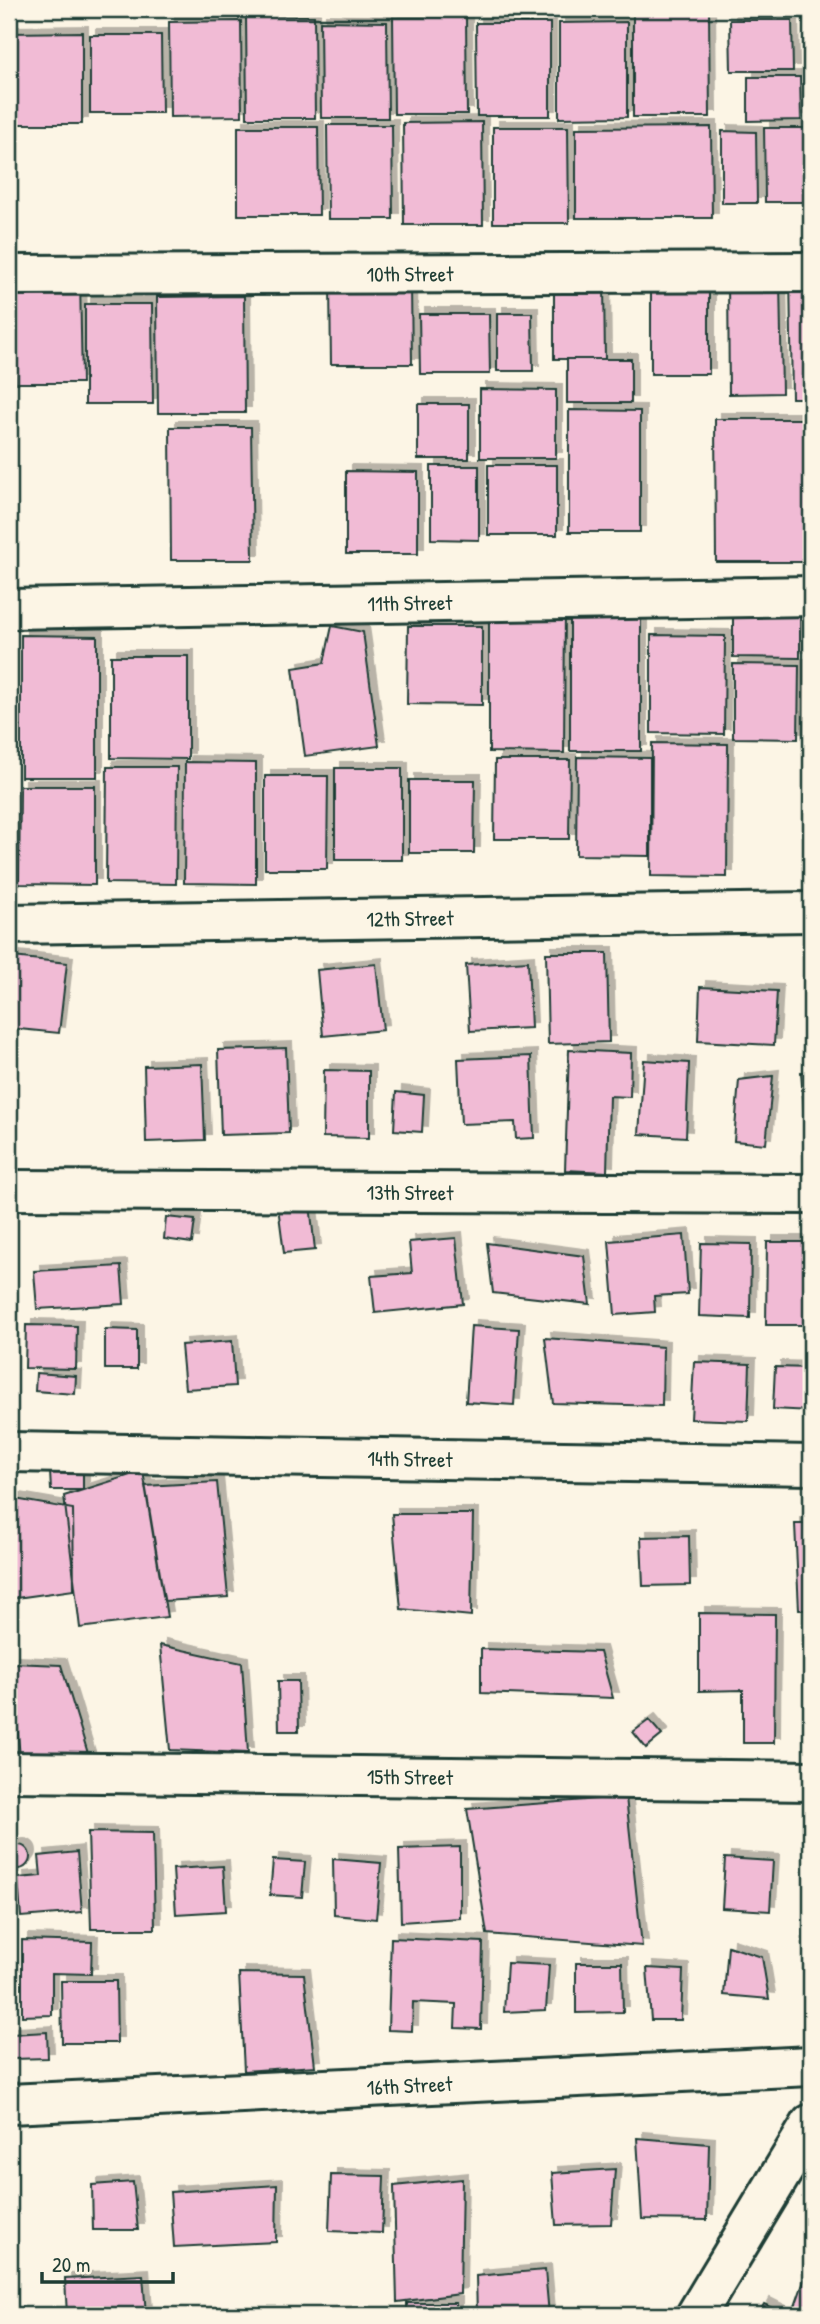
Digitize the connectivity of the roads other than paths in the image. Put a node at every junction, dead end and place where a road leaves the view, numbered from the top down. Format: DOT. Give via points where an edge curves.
graph roads {
  1 [pos="811,272"];
  2 [pos="9,275"];
  3 [pos="811,596"];
  4 [pos="9,609"];
  5 [pos="811,912"];
  6 [pos="9,924"];
  7 [pos="9,1190"];
  8 [pos="811,1194"];
  9 [pos="9,1451"];
  10 [pos="811,1465"];
  11 [pos="9,1772"];
  12 [pos="811,1782"];
  13 [pos="811,2066"];
  14 [pos="9,2104"];
  15 [pos="811,2124"];
  16 [pos="696,2315"];
  1 -- 2 [label="street, 10th Street"];
  3 -- 4 [label="street, 11th Street"];
  5 -- 6 [label="street, 12th Street"];
  7 -- 8 [label="street, 13th Street"];
  9 -- 10 [label="street, 14th Street"];
  11 -- 12 [label="street, 15th Street"];
  13 -- 14 [label="street, 16th Street"];
  15 -- 16 [label="street"];
}
